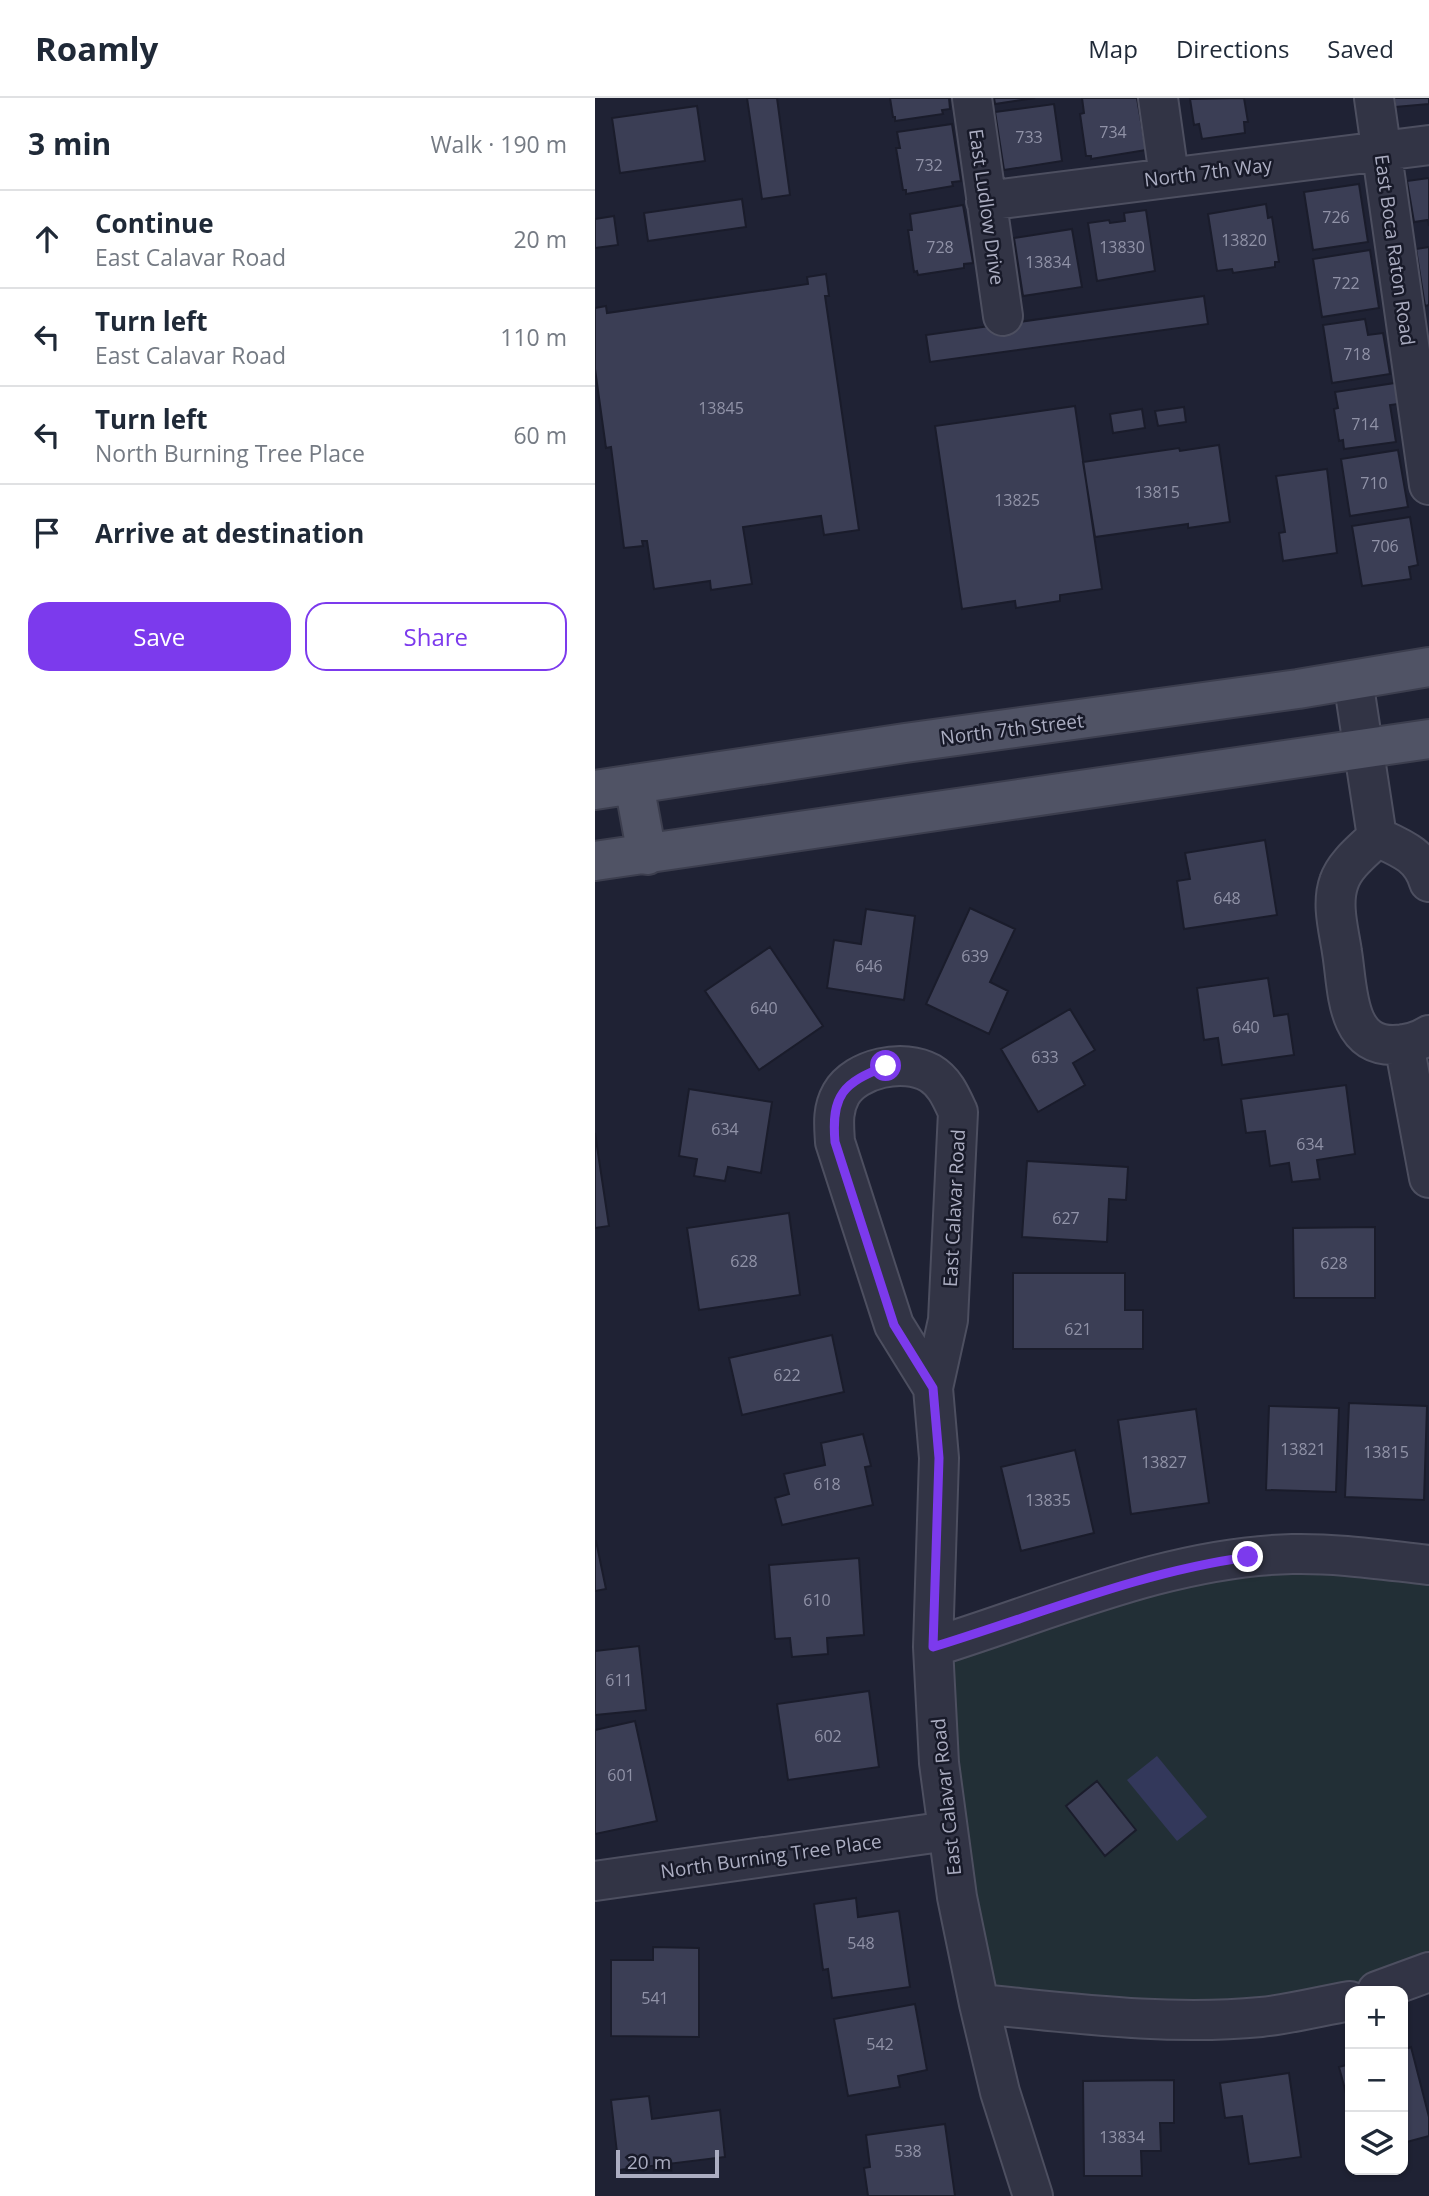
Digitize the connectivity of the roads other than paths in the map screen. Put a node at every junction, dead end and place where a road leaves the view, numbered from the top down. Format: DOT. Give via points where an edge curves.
graph roads {
  1 [pos="972,98"];
  2 [pos="1158,98"];
  3 [pos="1374,98"];
  4 [pos="1429,145"];
  5 [pos="1380,150"];
  6 [pos="1170,176"];
  7 [pos="986,201"];
  8 [pos="1003,316"];
  9 [pos="1429,485"];
  10 [pos="1429,667"];
  11 [pos="1353,680"];
  12 [pos="1429,739"];
  13 [pos="1363,749"];
  14 [pos="634,784"];
  15 [pos="595,790"];
  16 [pos="1377,837"];
  17 [pos="647,855"];
  18 [pos="595,861"];
  19 [pos="1429,882"];
  20 [pos="1416,1039"];
  21 [pos="1429,1178"];
  22 [pos="933,1388"];
  23 [pos="1429,1566"];
  24 [pos="933,1647"];
  25 [pos="948,1831"];
  26 [pos="595,1881"];
  27 [pos="1429,1972"];
  28 [pos="1391,1986"];
  29 [pos="1345,2002"];
  30 [pos="979,2004"];
  31 [pos="1033,2196"];
  1 -- 7 [label="street, East Ludlow Drive"];
  2 -- 6 [label="street"];
  3 -- 5 [label="street, East Boca Raton Road"];
  4 -- 5 [label="street, North 7th Way"];
  5 -- 6 [label="street, North 7th Way"];
  5 -- 9 [label="street, East Boca Raton Road"];
  6 -- 7 [label="street, North 7th Way"];
  7 -- 8 [label="street, East Ludlow Drive"];
  10 -- 11 [label="main road, North 7th Street"];
  11 -- 13 [label="street"];
  11 -- 14 [label="main road, North 7th Street"];
  12 -- 13 [label="main road"];
  13 -- 16 [label="street"];
  13 -- 17 [label="main road"];
  14 -- 15 [label="main road, North 7th Street"];
  14 -- 17 [label="main road"];
  16 -- 19 [label="street" via="1413,854"];
  16 -- 20 [label="street" via="1338,883 1336,909 1353,1021 1365,1037 1382,1045"];
  17 -- 18 [label="main road"];
  20 -- 21 [label="street"];
  22 -- 22 [label="street, East Calavar Road" via="949,1320 958,1112 948,1089 930,1073 910,1066 886,1066 862,1075 841,1093 833,1117 835,1142 894,1325"];
  22 -- 24 [label="street, East Calavar Road" via="939,1458"];
  23 -- 24 [label="street" via="1334,1554 1207,1563 1134,1581"];
  24 -- 25 [label="street, East Calavar Road"];
  25 -- 26 [label="street, North Burning Tree Place"];
  25 -- 30 [label="street, East Calavar Road"];
  27 -- 28 [label="street"];
  29 -- 30 [label="street" via="1260,2017 1196,2020"];
  30 -- 31 [label="street, East Calavar Road" via="1000,2092"];
}
